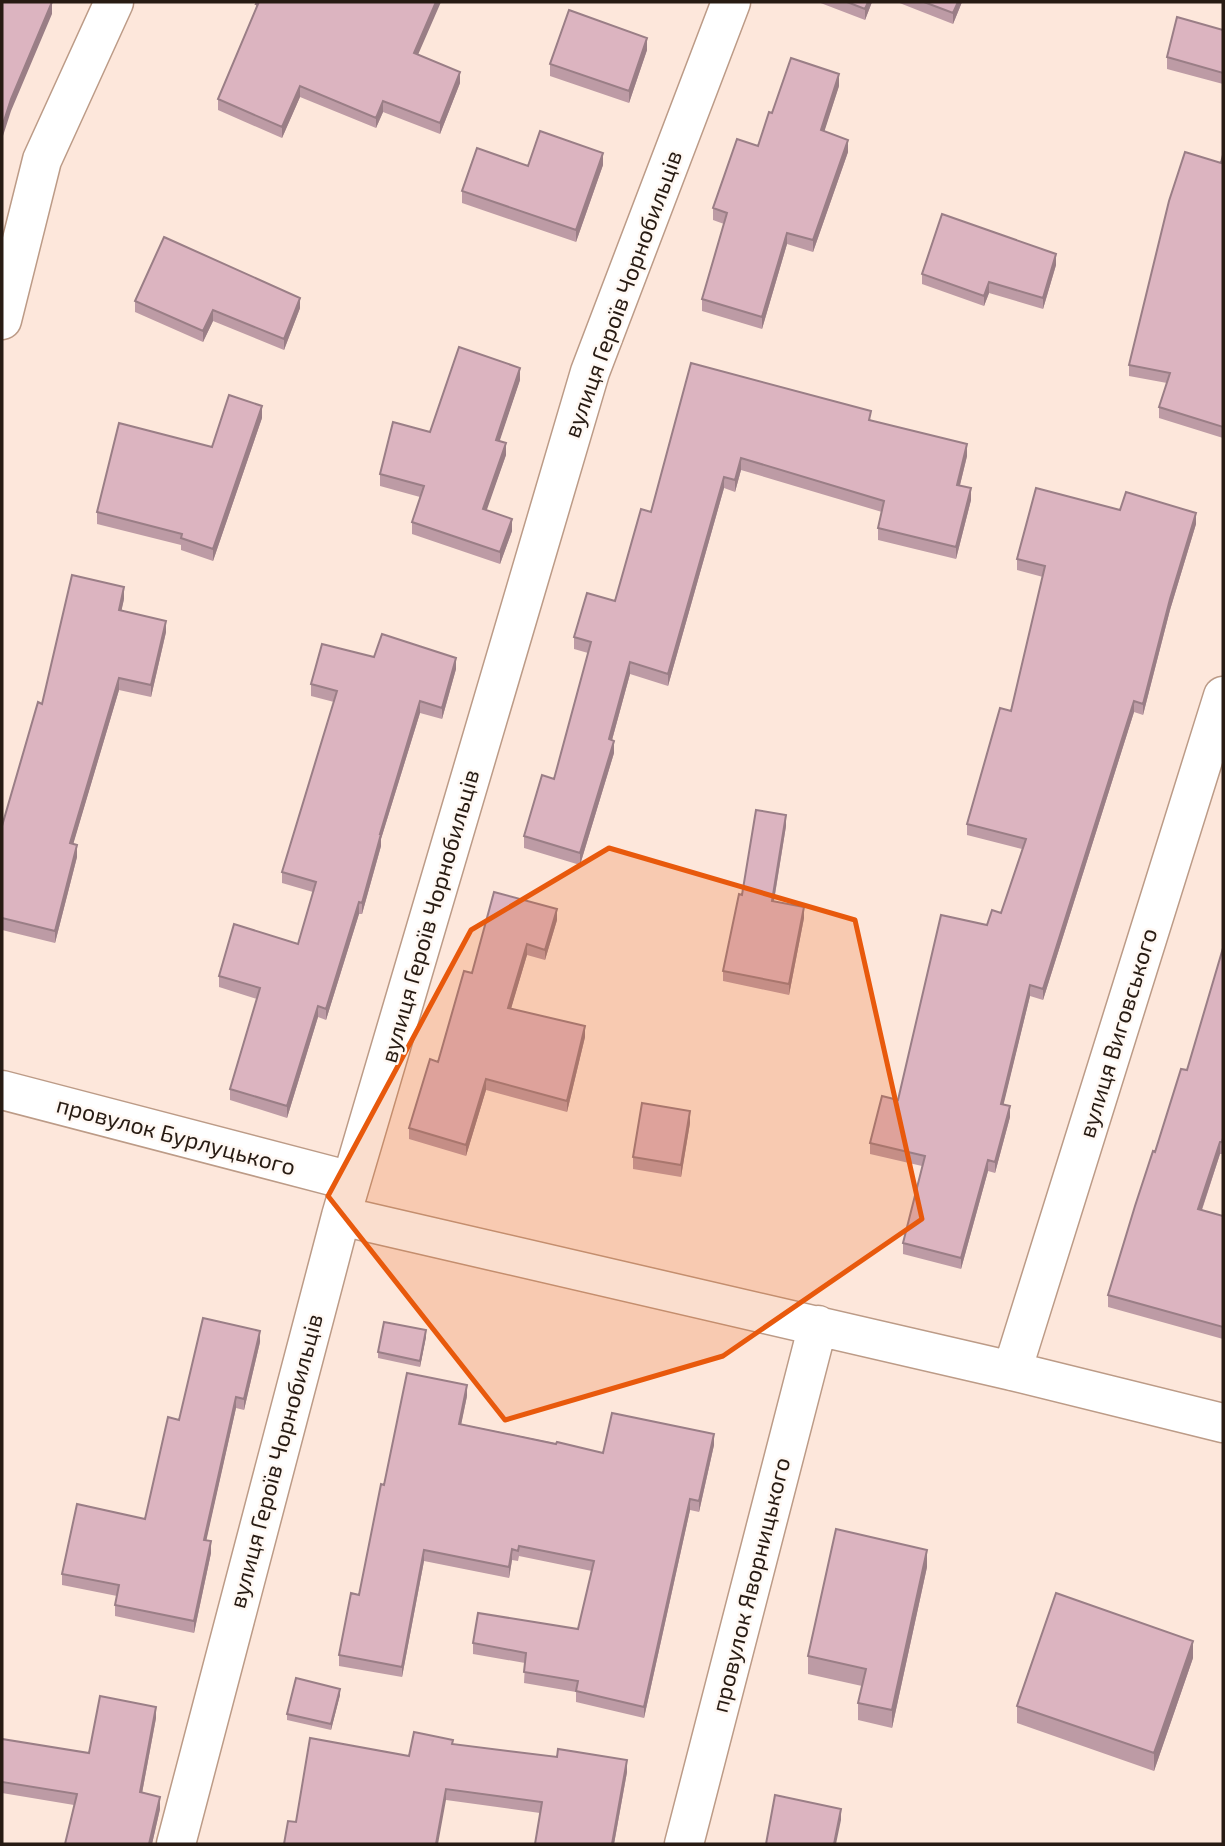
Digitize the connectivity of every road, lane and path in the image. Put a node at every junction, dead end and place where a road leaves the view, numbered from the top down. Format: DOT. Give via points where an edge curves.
graph roads {
  1 [pos="114,2"];
  2 [pos="731,2"];
  3 [pos="2,320"];
  4 [pos="1223,696"];
  5 [pos="2,1090"];
  6 [pos="346,1199"];
  7 [pos="818,1325"];
  8 [pos="1012,1371"];
  9 [pos="1223,1423"];
  10 [pos="176,1844"];
  11 [pos="684,1844"];
  1 -- 3 [label="street" via="42,160"];
  2 -- 6 [label="street, вулиця Героїв Чорнобильців" via="590,372"];
  4 -- 8 [label="street, вулиця Виговського"];
  5 -- 6 [label="street, провулок Бурлуцького"];
  6 -- 7 [label="street, провулок Бурлуцького"];
  6 -- 10 [label="street, вулиця Героїв Чорнобильців"];
  7 -- 8 [label="street, провулок Бурлуцького"];
  7 -- 11 [label="street, провулок Яворницького"];
  8 -- 9 [label="street, провулок Бурлуцького"];
}
